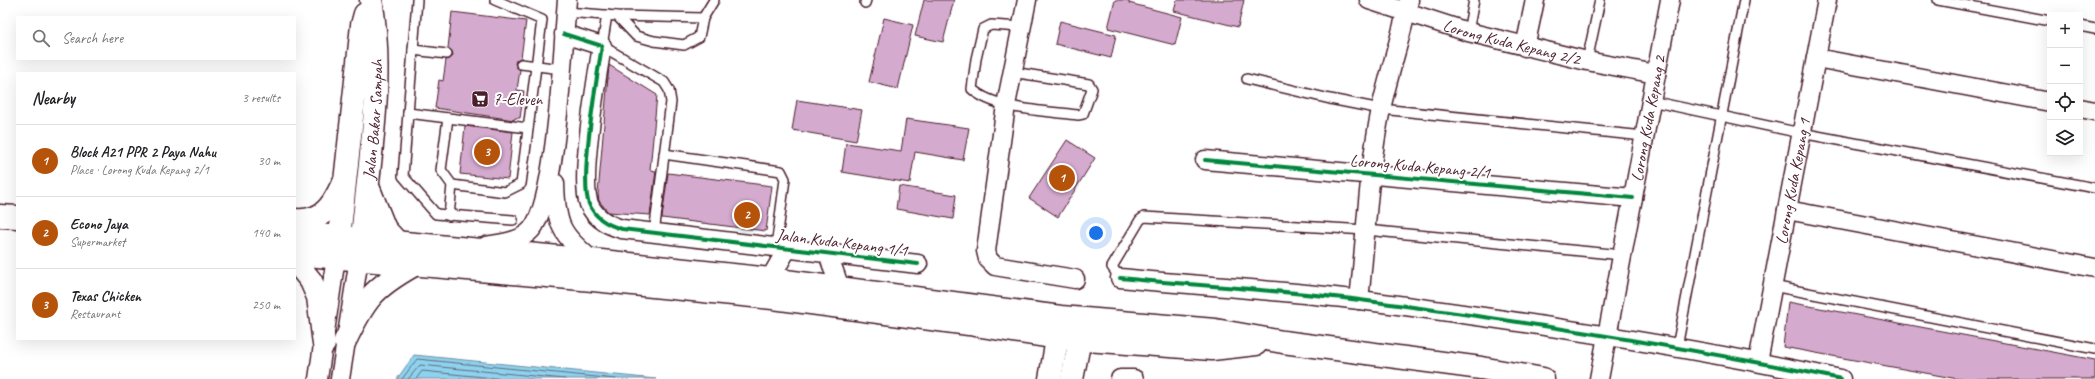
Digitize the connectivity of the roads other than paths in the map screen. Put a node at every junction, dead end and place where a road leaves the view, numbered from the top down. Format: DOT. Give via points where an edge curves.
graph roads {
  1 [pos="417,0"];
  2 [pos="495,0"];
  3 [pos="714,0"];
  4 [pos="1027,0"];
  5 [pos="1369,0"];
  6 [pos="1474,0"];
  7 [pos="1535,0"];
  8 [pos="1600,0"];
  9 [pos="1670,0"];
  10 [pos="1744,0"];
  11 [pos="1827,0"];
  12 [pos="1938,0"];
  13 [pos="374,1"];
  14 [pos="566,6"];
  15 [pos="1408,6"];
  16 [pos="612,16"];
  17 [pos="703,18"];
  18 [pos="2047,20"];
  19 [pos="1021,27"];
  20 [pos="2083,27"];
  21 [pos="2095,29"];
  22 [pos="1468,32"];
  23 [pos="564,34"];
  24 [pos="602,46"];
  25 [pos="1525,47"];
  26 [pos="413,50"];
  27 [pos="447,54"];
  28 [pos="1816,58"];
  29 [pos="1587,61"];
  30 [pos="521,64"];
  31 [pos="536,66"];
  32 [pos="562,69"];
  33 [pos="1012,72"];
  34 [pos="1656,74"];
  35 [pos="1247,79"];
  36 [pos="1651,101"];
  37 [pos="2047,101"];
  38 [pos="1006,105"];
  39 [pos="1381,109"];
  40 [pos="2083,109"];
  41 [pos="2095,111"];
  42 [pos="408,113"];
  43 [pos="1722,115"];
  44 [pos="448,118"];
  45 [pos="528,128"];
  46 [pos="1801,133"];
  47 [pos="555,136"];
  48 [pos="1644,136"];
  49 [pos="664,154"];
  50 [pos="1205,160"];
  51 [pos="1370,174"];
  52 [pos="346,176"];
  53 [pos="367,184"];
  54 [pos="452,186"];
  55 [pos="2095,188"];
  56 [pos="1633,198"];
  57 [pos="1787,210"];
  58 [pos="0,216"];
  59 [pos="449,216"];
  60 [pos="16,217"];
  61 [pos="296,220"];
  62 [pos="513,220"];
  63 [pos="1366,230"];
  64 [pos="296,233"];
  65 [pos="654,233"];
  66 [pos="397,242"];
  67 [pos="338,247"];
  68 [pos="782,248"];
  69 [pos="360,249"];
  70 [pos="466,249"];
  71 [pos="296,254"];
  72 [pos="828,254"];
  73 [pos="1622,255"];
  74 [pos="592,260"];
  75 [pos="296,262"];
  76 [pos="918,264"];
  77 [pos="414,265"];
  78 [pos="2095,268"];
  79 [pos="1120,278"];
  80 [pos="770,279"];
  81 [pos="1075,279"];
  82 [pos="1772,286"];
  83 [pos="840,288"];
  84 [pos="1358,300"];
  85 [pos="1059,327"];
  86 [pos="1082,329"];
  87 [pos="1607,335"];
  88 [pos="345,341"];
  89 [pos="324,344"];
  90 [pos="1677,347"];
  91 [pos="2095,349"];
  92 [pos="1758,362"];
  93 [pos="1480,374"];
  94 [pos="318,379"];
  95 [pos="340,379"];
  96 [pos="1050,379"];
  97 [pos="1072,379"];
  98 [pos="1120,379"];
  99 [pos="1134,379"];
  100 [pos="1543,379"];
  101 [pos="1599,379"];
  102 [pos="1841,379"];
  1 -- 26 [label="lane"];
  2 -- 31 [label="lane" via="542,20"];
  3 -- 17 [label="lane"];
  4 -- 19 [label="street"];
  5 -- 15 [label="street, Lorong Kuda Kepang 2/2"];
  6 -- 22 [label="lane"];
  7 -- 25 [label="street"];
  8 -- 29 [label="lane"];
  9 -- 34 [label="street, Lorong Kuda Kepang 2"];
  10 -- 43 [label="lane"];
  11 -- 28 [label="street, Lorong Kuda Kepang 1"];
  12 -- 18 [label="lane"];
  13 -- 52 [label="main road, Jalan Bakar Sampah" via="362,24"];
  13 -- 53 [label="main road, Jalan Bakar Sampah" via="377,86"];
  14 -- 16 [label="lane"];
  14 -- 23 [label="street"];
  15 -- 22 [label="street, Lorong Kuda Kepang 2/2"];
  15 -- 39 [label="street"];
  16 -- 17 [label="lane"];
  16 -- 17 [label="lane" via="636,36 684,45 699,37"];
  16 -- 24 [label="lane"];
  19 -- 33 [label="street"];
  19 -- 38 [label="lane" via="991,25 983,29 976,59 972,89 981,97"];
  20 -- 21 [label="lane"];
  22 -- 25 [label="street, Lorong Kuda Kepang 2/2"];
  23 -- 24 [label="street"];
  23 -- 32 [label="street"];
  24 -- 49 [label="lane" via="664,82 669,90 671,102"];
  24 -- 65 [label="street, Jalan Kuda Kepang 1/1" via="585,180 586,195 593,212 611,226"];
  25 -- 29 [label="street, Lorong Kuda Kepang 2/2"];
  26 -- 27 [label="lane"];
  26 -- 42 [label="lane"];
  28 -- 37 [label="street"];
  28 -- 46 [label="street, Lorong Kuda Kepang 1"];
  29 -- 34 [label="street, Lorong Kuda Kepang 2/2"];
  30 -- 31 [label="lane"];
  31 -- 32 [label="lane"];
  31 -- 45 [label="lane"];
  32 -- 47 [label="street"];
  33 -- 38 [label="street"];
  33 -- 38 [label="lane" via="1089,84 1092,89 1083,114 1078,115"];
  34 -- 36 [label="street, Lorong Kuda Kepang 2"];
  35 -- 39 [label="lane"];
  36 -- 43 [label="lane"];
  36 -- 48 [label="street, Lorong Kuda Kepang 2"];
  38 -- 81 [label="street" via="986,251 988,259 995,266"];
  39 -- 48 [label="lane"];
  39 -- 51 [label="street"];
  40 -- 41 [label="street"];
  42 -- 44 [label="lane"];
  42 -- 59 [label="lane" via="403,176 436,214"];
  43 -- 46 [label="lane"];
  43 -- 90 [label="lane"];
  44 -- 45 [label="lane"];
  44 -- 54 [label="lane" via="441,170"];
  45 -- 54 [label="lane" via="521,184 504,192"];
  46 -- 55 [label="lane"];
  46 -- 57 [label="street, Lorong Kuda Kepang 1"];
  47 -- 70 [label="street" via="548,188 532,230 511,241"];
  47 -- 74 [label="street" via="556,211 560,226 576,247"];
  48 -- 56 [label="street, Lorong Kuda Kepang 2"];
  49 -- 65 [label="lane"];
  49 -- 68 [label="lane" via="781,171 785,179"];
  50 -- 51 [label="street, Lorong Kuda Kepang 2/1"];
  51 -- 56 [label="street, Lorong Kuda Kepang 2/1"];
  51 -- 63 [label="street"];
  52 -- 61 [label="main road" via="334,202 321,214 309,221"];
  52 -- 67 [label="main road, Jalan Bakar Sampah"];
  53 -- 66 [label="main road" via="383,226"];
  53 -- 69 [label="main road, Jalan Bakar Sampah"];
  54 -- 59 [label="lane"];
  56 -- 73 [label="street, Lorong Kuda Kepang 2"];
  57 -- 78 [label="street"];
  57 -- 82 [label="street, Lorong Kuda Kepang 1"];
  58 -- 60 [label="main road"];
  59 -- 62 [label="lane"];
  63 -- 73 [label="lane"];
  63 -- 79 [label="lane" via="1144,217 1112,268"];
  63 -- 84 [label="street"];
  64 -- 67 [label="main road"];
  65 -- 68 [label="street, Jalan Kuda Kepang 1/1"];
  66 -- 69 [label="main road"];
  66 -- 70 [label="main road"];
  67 -- 69 [label="main road"];
  67 -- 71 [label="main road"];
  67 -- 89 [label="street"];
  68 -- 72 [label="street, Jalan Kuda Kepang 1/1"];
  68 -- 80 [label="street"];
  69 -- 77 [label="main road"];
  69 -- 88 [label="street"];
  70 -- 74 [label="main road"];
  72 -- 76 [label="street, Jalan Kuda Kepang 1/1"];
  72 -- 83 [label="street"];
  73 -- 87 [label="street, Lorong Kuda Kepang 2"];
  74 -- 80 [label="main road"];
  75 -- 89 [label="main road" via="311,282 318,297"];
  77 -- 85 [label="main road" via="773,298 969,324"];
  77 -- 88 [label="main road" via="390,278 374,292 360,310"];
  79 -- 84 [label="street"];
  80 -- 83 [label="main road"];
  82 -- 91 [label="lane"];
  82 -- 92 [label="street, Lorong Kuda Kepang 1"];
  83 -- 85 [label="main road"];
  84 -- 87 [label="street"];
  85 -- 86 [label="main road"];
  85 -- 96 [label="main road"];
  86 -- 93 [label="main road" via="1215,330"];
  86 -- 97 [label="main road"];
  87 -- 90 [label="street"];
  87 -- 101 [label="street, Lorong Kuda Kepang 2"];
  88 -- 95 [label="street"];
  89 -- 94 [label="street"];
  90 -- 92 [label="street"];
  92 -- 102 [label="street"];
  93 -- 100 [label="main road"];
  98 -- 99 [label="street"];
}
